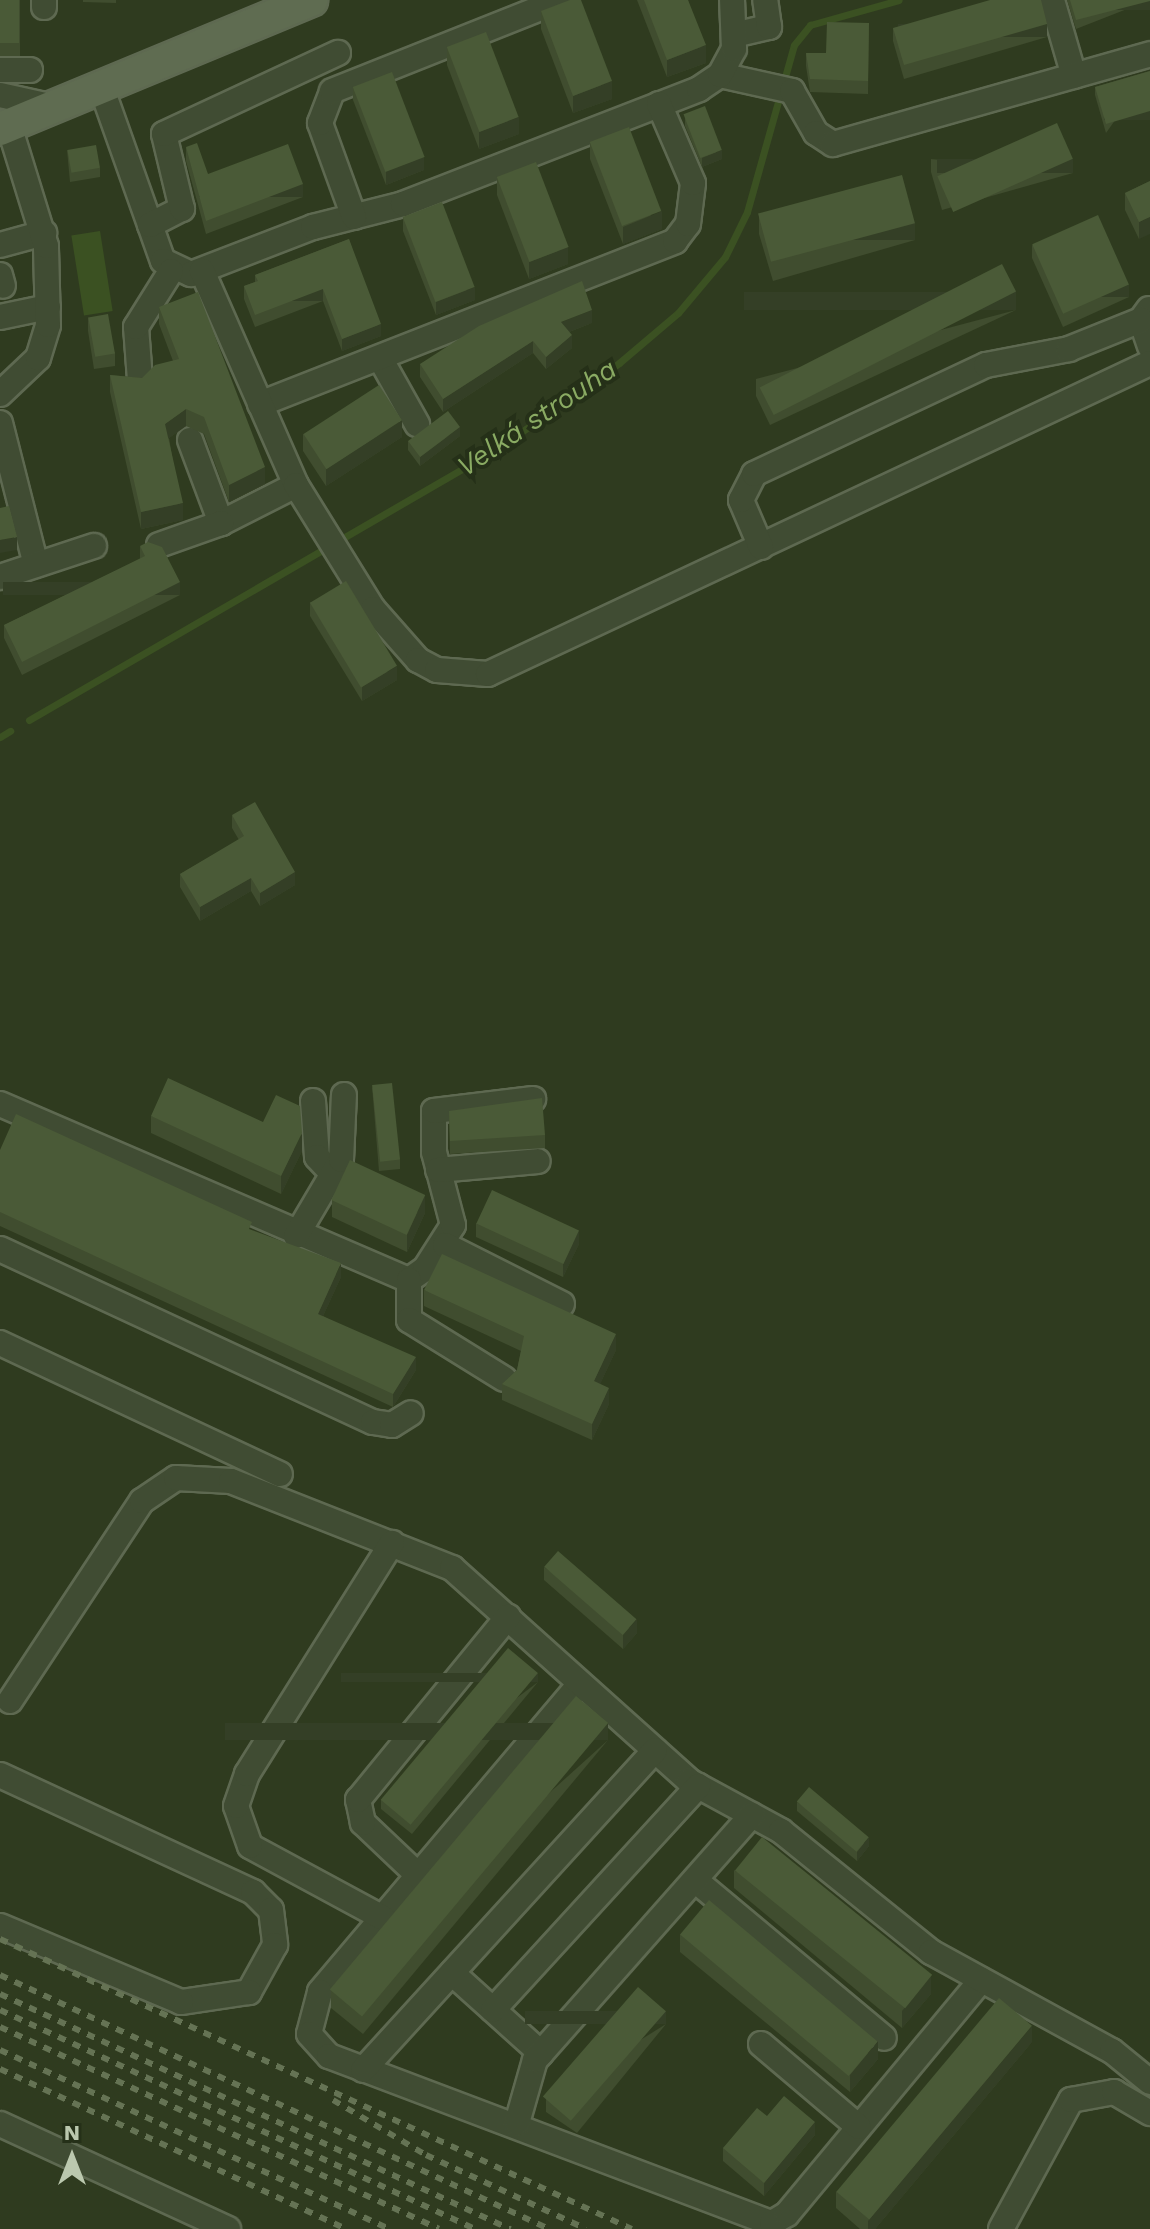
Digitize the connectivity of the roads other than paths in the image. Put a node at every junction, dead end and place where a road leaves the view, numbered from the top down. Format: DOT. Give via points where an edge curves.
graph roads {
  1 [pos="311,0"];
  2 [pos="561,0"];
  3 [pos="732,0"];
  4 [pos="765,0"];
  5 [pos="1052,0"];
  6 [pos="738,34"];
  7 [pos="338,53"];
  8 [pos="1150,54"];
  9 [pos="0,70"];
  10 [pos="30,70"];
  11 [pos="720,75"];
  12 [pos="1074,76"];
  13 [pos="103,92"];
  14 [pos="0,95"];
  15 [pos="659,104"];
  16 [pos="59,108"];
  17 [pos="5,128"];
  18 [pos="354,217"];
  19 [pos="150,225"];
  20 [pos="42,227"];
  21 [pos="0,231"];
  22 [pos="0,245"];
  23 [pos="171,271"];
  24 [pos="202,271"];
  25 [pos="48,307"];
  26 [pos="1146,314"];
  27 [pos="0,317"];
  28 [pos="1150,346"];
  29 [pos="380,358"];
  30 [pos="1150,363"];
  31 [pos="140,380"];
  32 [pos="0,394"];
  33 [pos="260,404"];
  34 [pos="0,423"];
  35 [pos="417,424"];
  36 [pos="190,440"];
  37 [pos="296,485"];
  38 [pos="221,523"];
  39 [pos="159,545"];
  40 [pos="94,546"];
  41 [pos="761,547"];
  42 [pos="36,565"];
  43 [pos="0,577"];
  44 [pos="344,1095"];
  45 [pos="533,1099"];
  46 [pos="313,1101"];
  47 [pos="0,1104"];
  48 [pos="538,1161"];
  49 [pos="438,1170"];
  50 [pos="333,1174"];
  51 [pos="296,1236"];
  52 [pos="445,1245"];
  53 [pos="0,1249"];
  54 [pos="409,1280"];
  55 [pos="562,1304"];
  56 [pos="0,1343"];
  57 [pos="504,1379"];
  58 [pos="411,1413"];
  59 [pos="280,1474"];
  60 [pos="392,1543"];
  61 [pos="508,1617"];
  62 [pos="580,1684"];
  63 [pos="10,1701"];
  64 [pos="655,1750"];
  65 [pos="0,1775"];
  66 [pos="698,1786"];
  67 [pos="752,1815"];
  68 [pos="420,1877"];
  69 [pos="695,1880"];
  70 [pos="383,1918"];
  71 [pos="0,1926"];
  72 [pos="452,1973"];
  73 [pos="981,1980"];
  74 [pos="493,2010"];
  75 [pos="884,2038"];
  76 [pos="761,2044"];
  77 [pos="541,2053"];
  78 [pos="363,2070"];
  79 [pos="1150,2082"];
  80 [pos="1150,2113"];
  81 [pos="517,2123"];
  82 [pos="0,2124"];
  83 [pos="859,2127"];
  84 [pos="786,2224"];
  85 [pos="228,2229"];
  86 [pos="1001,2229"];
  1 -- 13 [label="main road"];
  2 -- 18 [label="lane" via="332,91 320,123"];
  3 -- 6 [label="lane"];
  4 -- 6 [label="lane" via="769,27"];
  5 -- 12 [label="lane"];
  6 -- 11 [label="lane"];
  7 -- 19 [label="lane" via="164,134 182,209"];
  8 -- 12 [label="lane"];
  9 -- 10 [label="lane"];
  11 -- 12 [label="lane" via="786,89 822,140 833,144"];
  11 -- 15 [label="lane"];
  13 -- 16 [label="main road"];
  13 -- 19 [label="lane"];
  14 -- 16 [label="lane"];
  15 -- 18 [label="lane"];
  15 -- 29 [label="lane" via="693,183 683,233"];
  16 -- 17 [label="main road"];
  17 -- 20 [label="lane"];
  18 -- 24 [label="lane"];
  19 -- 23 [label="lane"];
  20 -- 21 [label="lane"];
  20 -- 22 [label="lane"];
  20 -- 25 [label="lane"];
  23 -- 24 [label="lane"];
  23 -- 31 [label="lane" via="136,327"];
  24 -- 33 [label="lane"];
  25 -- 27 [label="lane"];
  25 -- 32 [label="lane" via="42,351"];
  26 -- 28 [label="lane"];
  26 -- 41 [label="lane" via="1069,349 986,365 754,474 741,500"];
  29 -- 33 [label="lane"];
  29 -- 35 [label="lane"];
  30 -- 41 [label="lane"];
  33 -- 37 [label="lane"];
  34 -- 42 [label="lane"];
  36 -- 38 [label="lane"];
  37 -- 38 [label="lane"];
  37 -- 41 [label="lane" via="362,591 426,666 483,675"];
  38 -- 39 [label="lane"];
  40 -- 42 [label="lane"];
  42 -- 43 [label="lane"];
  44 -- 50 [label="lane" via="343,1152"];
  45 -- 49 [label="lane" via="436,1109"];
  46 -- 50 [label="lane" via="317,1157"];
  47 -- 51 [label="lane"];
  48 -- 49 [label="lane"];
  49 -- 52 [label="lane" via="453,1213"];
  50 -- 51 [label="lane"];
  51 -- 54 [label="lane"];
  52 -- 54 [label="lane"];
  52 -- 55 [label="lane"];
  53 -- 58 [label="lane" via="373,1422 392,1425"];
  54 -- 57 [label="lane" via="409,1320"];
  56 -- 59 [label="lane"];
  60 -- 61 [label="lane" via="441,1561"];
  60 -- 63 [label="lane" via="231,1481 192,1476 165,1482 133,1513"];
  60 -- 70 [label="lane" via="247,1774 236,1806 256,1851"];
  61 -- 62 [label="lane"];
  61 -- 68 [label="lane" via="358,1800 363,1823"];
  62 -- 64 [label="lane"];
  62 -- 68 [label="lane"];
  64 -- 66 [label="lane"];
  64 -- 72 [label="lane"];
  65 -- 71 [label="lane" via="253,1892 271,1910 275,1945 249,1992 181,2002"];
  66 -- 67 [label="lane"];
  66 -- 74 [label="lane"];
  67 -- 69 [label="lane"];
  67 -- 73 [label="lane" via="931,1952"];
  68 -- 70 [label="lane"];
  69 -- 75 [label="lane"];
  69 -- 77 [label="lane"];
  70 -- 78 [label="lane" via="320,1992 307,2019 315,2045"];
  72 -- 74 [label="lane"];
  72 -- 78 [label="lane"];
  73 -- 79 [label="lane" via="1112,2051"];
  73 -- 83 [label="lane"];
  74 -- 77 [label="lane"];
  76 -- 83 [label="lane"];
  77 -- 81 [label="lane" via="526,2077"];
  78 -- 81 [label="lane"];
  80 -- 86 [label="lane" via="1114,2092 1071,2100"];
  81 -- 84 [label="lane" via="752,2221"];
  82 -- 85 [label="lane"];
  83 -- 84 [label="lane"];
}
